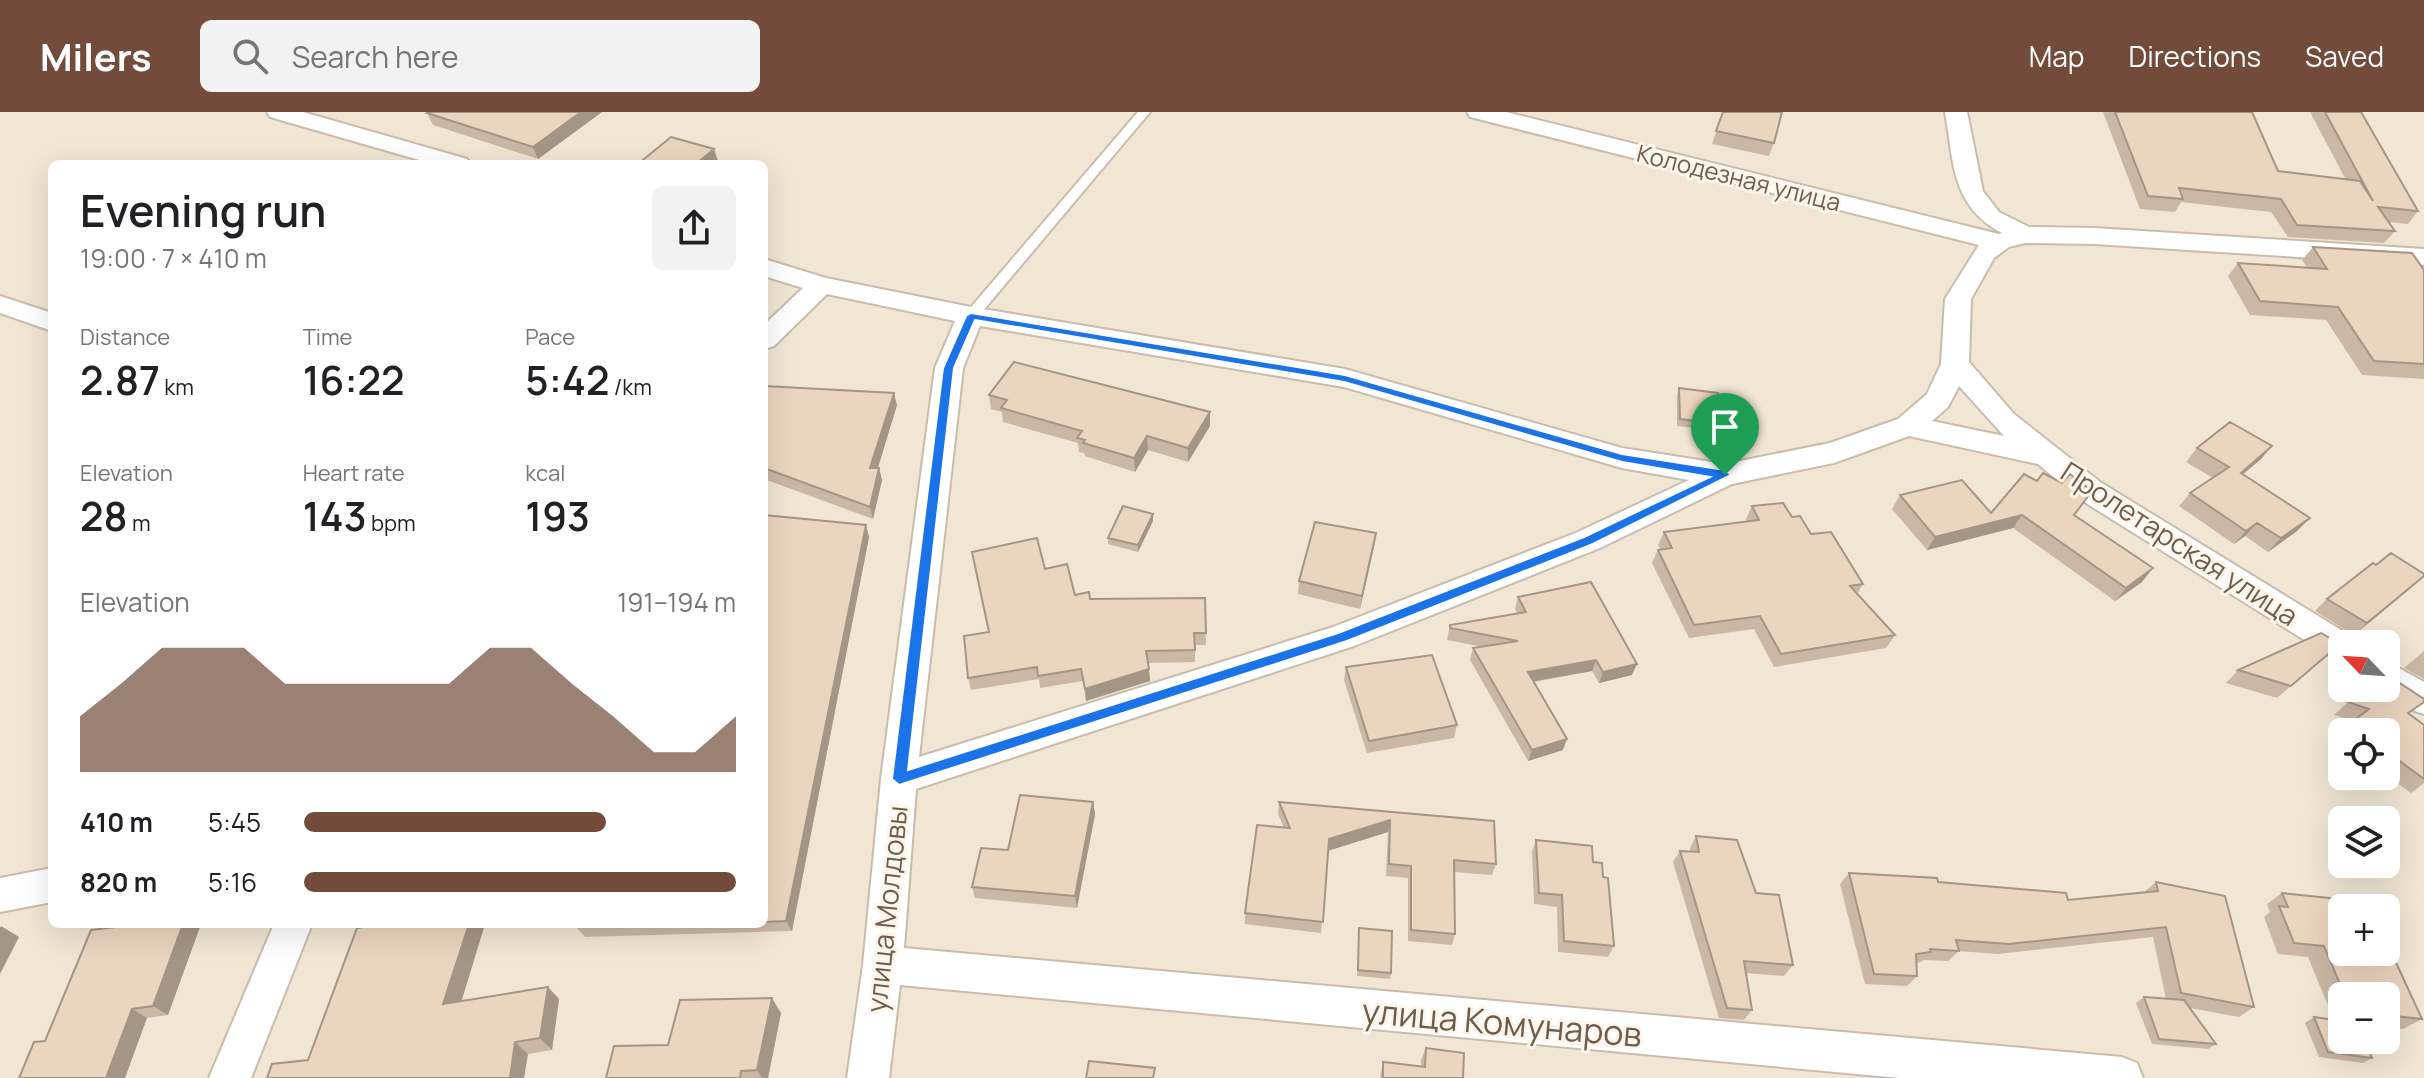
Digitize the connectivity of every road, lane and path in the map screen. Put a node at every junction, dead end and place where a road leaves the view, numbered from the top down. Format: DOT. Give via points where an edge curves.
graph roads {
  1 [pos="278,112"];
  2 [pos="1144,112"];
  3 [pos="1478,112"];
  4 [pos="1956,112"];
  5 [pos="445,160"];
  6 [pos="2012,239"];
  7 [pos="2424,257"];
  8 [pos="768,268"];
  9 [pos="822,285"];
  10 [pos="0,304"];
  11 [pos="971,316"];
  12 [pos="48,321"];
  13 [pos="768,336"];
  14 [pos="1955,364"];
  15 [pos="1908,426"];
  16 [pos="2047,456"];
  17 [pos="1725,475"];
  18 [pos="2328,638"];
  19 [pos="2400,684"];
  20 [pos="2424,700"];
  21 [pos="899,779"];
  22 [pos="48,886"];
  23 [pos="0,895"];
  24 [pos="291,928"];
  25 [pos="883,965"];
  26 [pos="230,1078"];
  27 [pos="868,1078"];
  28 [pos="2122,1078"];
  1 -- 5 [label="street"];
  2 -- 11 [label="lane"];
  3 -- 6 [label="street, Колодезная улица"];
  4 -- 6 [label="street" via="1971,192"];
  6 -- 7 [label="street, Колодезная улица" via="2110,237"];
  6 -- 14 [label="street" via="1984,253 1958,299"];
  8 -- 9 [label="street"];
  9 -- 11 [label="street"];
  9 -- 13 [label="street"];
  10 -- 12 [label="street"];
  11 -- 17 [label="street" via="1345,378 1622,458"];
  11 -- 21 [label="street, улица Молдовы" via="949,368"];
  14 -- 15 [label="street" via="1938,400"];
  14 -- 16 [label="street, Пролетарская улица" via="2004,421"];
  15 -- 16 [label="street"];
  15 -- 17 [label="street" via="1834,453"];
  16 -- 18 [label="street, Пролетарская улица" via="2089,490"];
  17 -- 21 [label="street" via="1589,540 1342,637"];
  19 -- 20 [label="street"];
  21 -- 25 [label="street, улица Молдовы"];
  22 -- 23 [label="street"];
  24 -- 26 [label="street"];
  25 -- 27 [label="street, улица Молдовы"];
  25 -- 28 [label="street, улица Комунаров"];
}
